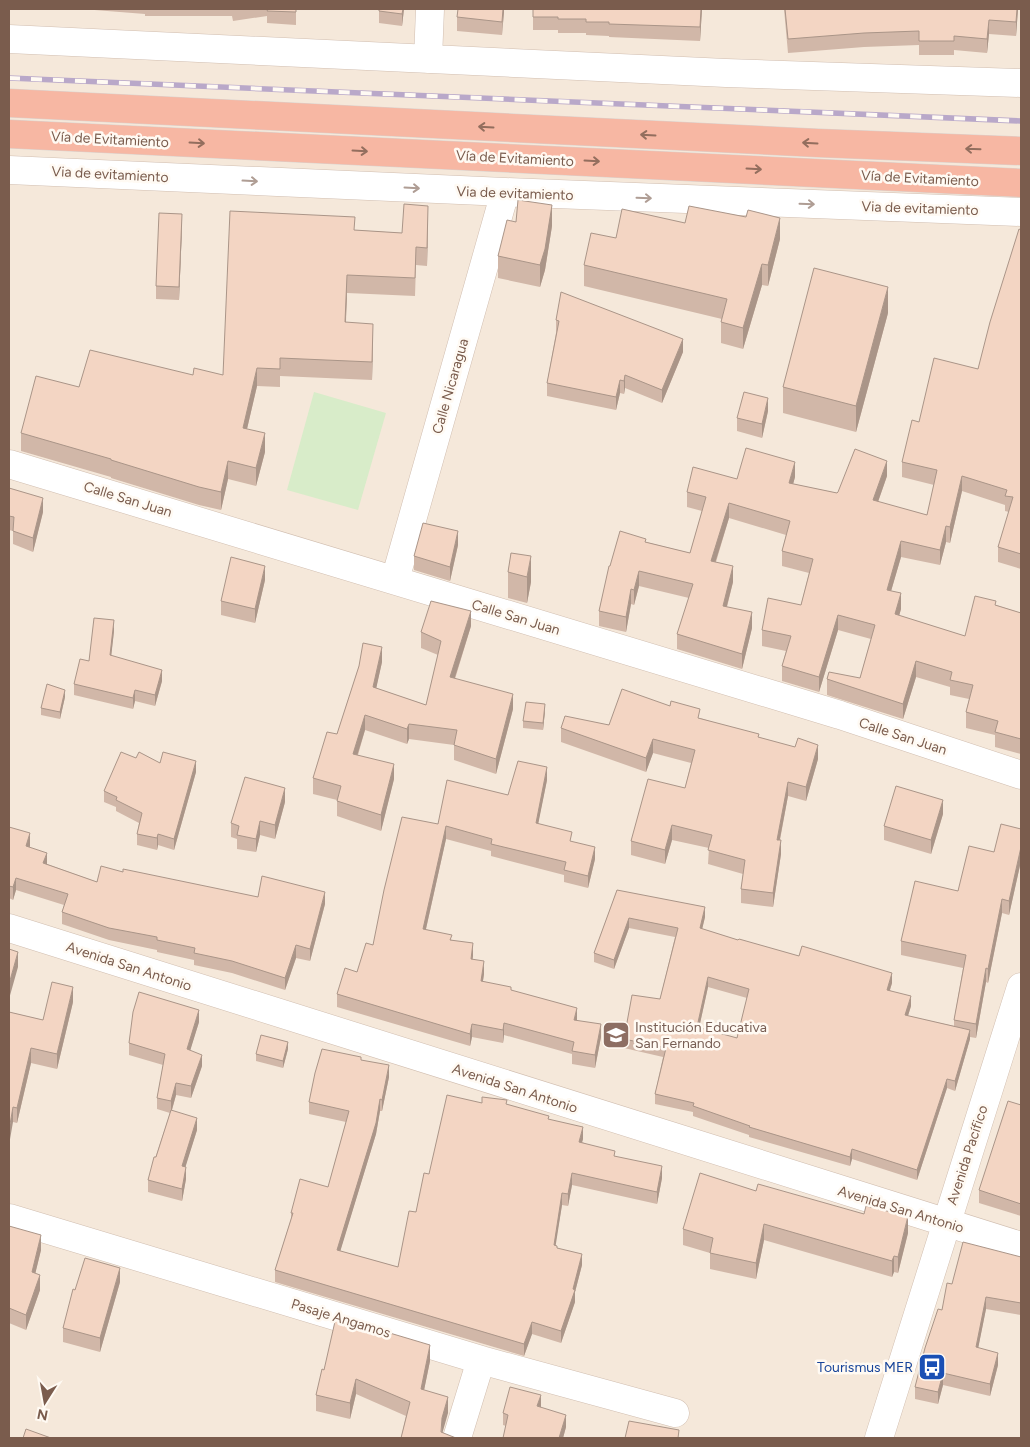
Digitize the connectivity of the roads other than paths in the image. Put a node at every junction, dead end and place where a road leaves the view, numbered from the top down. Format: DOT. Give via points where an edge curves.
graph roads {
  1 [pos="430,9"];
  2 [pos="9,39"];
  3 [pos="428,59"];
  4 [pos="1021,83"];
  5 [pos="9,103"];
  6 [pos="9,134"];
  7 [pos="1021,151"];
  8 [pos="9,170"];
  9 [pos="1021,183"];
  10 [pos="505,192"];
  11 [pos="1021,212"];
  12 [pos="9,464"];
  13 [pos="395,580"];
  14 [pos="1021,774"];
  15 [pos="9,928"];
  16 [pos="1021,988"];
  17 [pos="9,1218"];
  18 [pos="946,1223"];
  19 [pos="1021,1246"];
  20 [pos="481,1360"];
  21 [pos="675,1413"];
  22 [pos="457,1438"];
  23 [pos="879,1438"];
  1 -- 3 [label="street"];
  2 -- 3 [label="street"];
  3 -- 4 [label="street" via="726,74"];
  7 -- 5 [label="highway, one-way"];
  6 -- 9 [label="highway, Vía de Evitamiento, one-way"];
  8 -- 10 [label="street, Via de evitamiento, one-way"];
  10 -- 11 [label="street, Via de evitamiento, one-way"];
  10 -- 13 [label="street, Calle Nicaragua"];
  12 -- 13 [label="street, Calle San Juan"];
  13 -- 14 [label="street, Calle San Juan" via="840,715"];
  15 -- 18 [label="street, Avenida San Antonio"];
  16 -- 18 [label="street, Avenida Pacífico"];
  17 -- 20 [label="street, Pasaje Angamos"];
  18 -- 19 [label="street, Avenida San Antonio"];
  18 -- 23 [label="street, Avenida Pacífico"];
  20 -- 21 [label="street, Pasaje Angamos"];
  20 -- 22 [label="street"];
}
